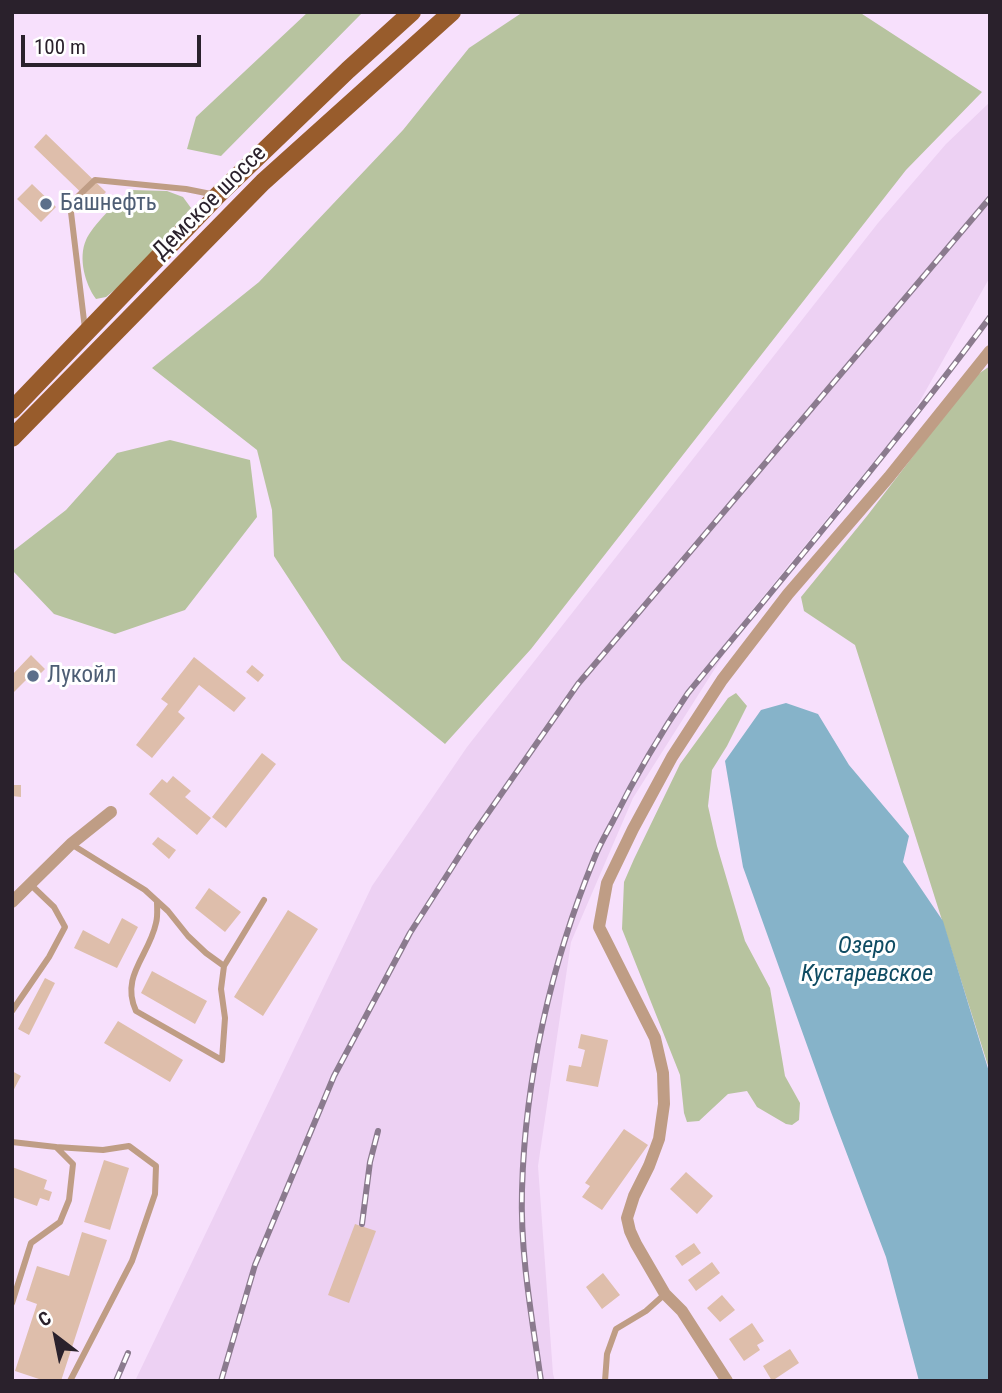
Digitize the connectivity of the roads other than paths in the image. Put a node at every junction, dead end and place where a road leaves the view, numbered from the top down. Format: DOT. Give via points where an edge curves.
graph roads {
  1 [pos="412,12"];
  2 [pos="452,12"];
  3 [pos="218,195"];
  4 [pos="85,333"];
  5 [pos="990,351"];
  6 [pos="12,410"];
  7 [pos="12,438"];
  8 [pos="111,812"];
  9 [pos="71,844"];
  10 [pos="30,884"];
  11 [pos="264,900"];
  12 [pos="157,901"];
  13 [pos="12,902"];
  14 [pos="224,966"];
  15 [pos="12,1012"];
  16 [pos="12,1142"];
  17 [pos="56,1147"];
  18 [pos="665,1294"];
  19 [pos="12,1303"];
  20 [pos="70,1381"];
  21 [pos="605,1381"];
  22 [pos="727,1381"];
  1 -- 3 [label="main road, Демское шоссе"];
  2 -- 7 [label="main road, Демское шоссе" via="263,183"];
  3 -- 4 [label="main road, Демское шоссе"];
  3 -- 4 [label="lane" via="95,180 70,204"];
  4 -- 6 [label="main road, Демское шоссе"];
  5 -- 18 [label="street" via="722,680 672,757 607,883 599,927 655,1038 663,1073 659,1139 627,1218 635,1244"];
  8 -- 9 [label="street"];
  9 -- 10 [label="street"];
  9 -- 12 [label="lane"];
  10 -- 13 [label="street"];
  10 -- 15 [label="lane" via="54,907 65,927"];
  11 -- 14 [label="lane"];
  12 -- 14 [label="lane" via="188,936"];
  12 -- 14 [label="lane" via="157,922 131,979 130,999 136,1011 222,1060"];
  16 -- 17 [label="lane"];
  17 -- 19 [label="lane" via="73,1164 69,1200 61,1222 31,1243"];
  17 -- 20 [label="lane" via="103,1150 129,1146 156,1166 155,1194 132,1261"];
  18 -- 21 [label="lane" via="616,1329 607,1354"];
  18 -- 22 [label="street" via="682,1311"];
}
